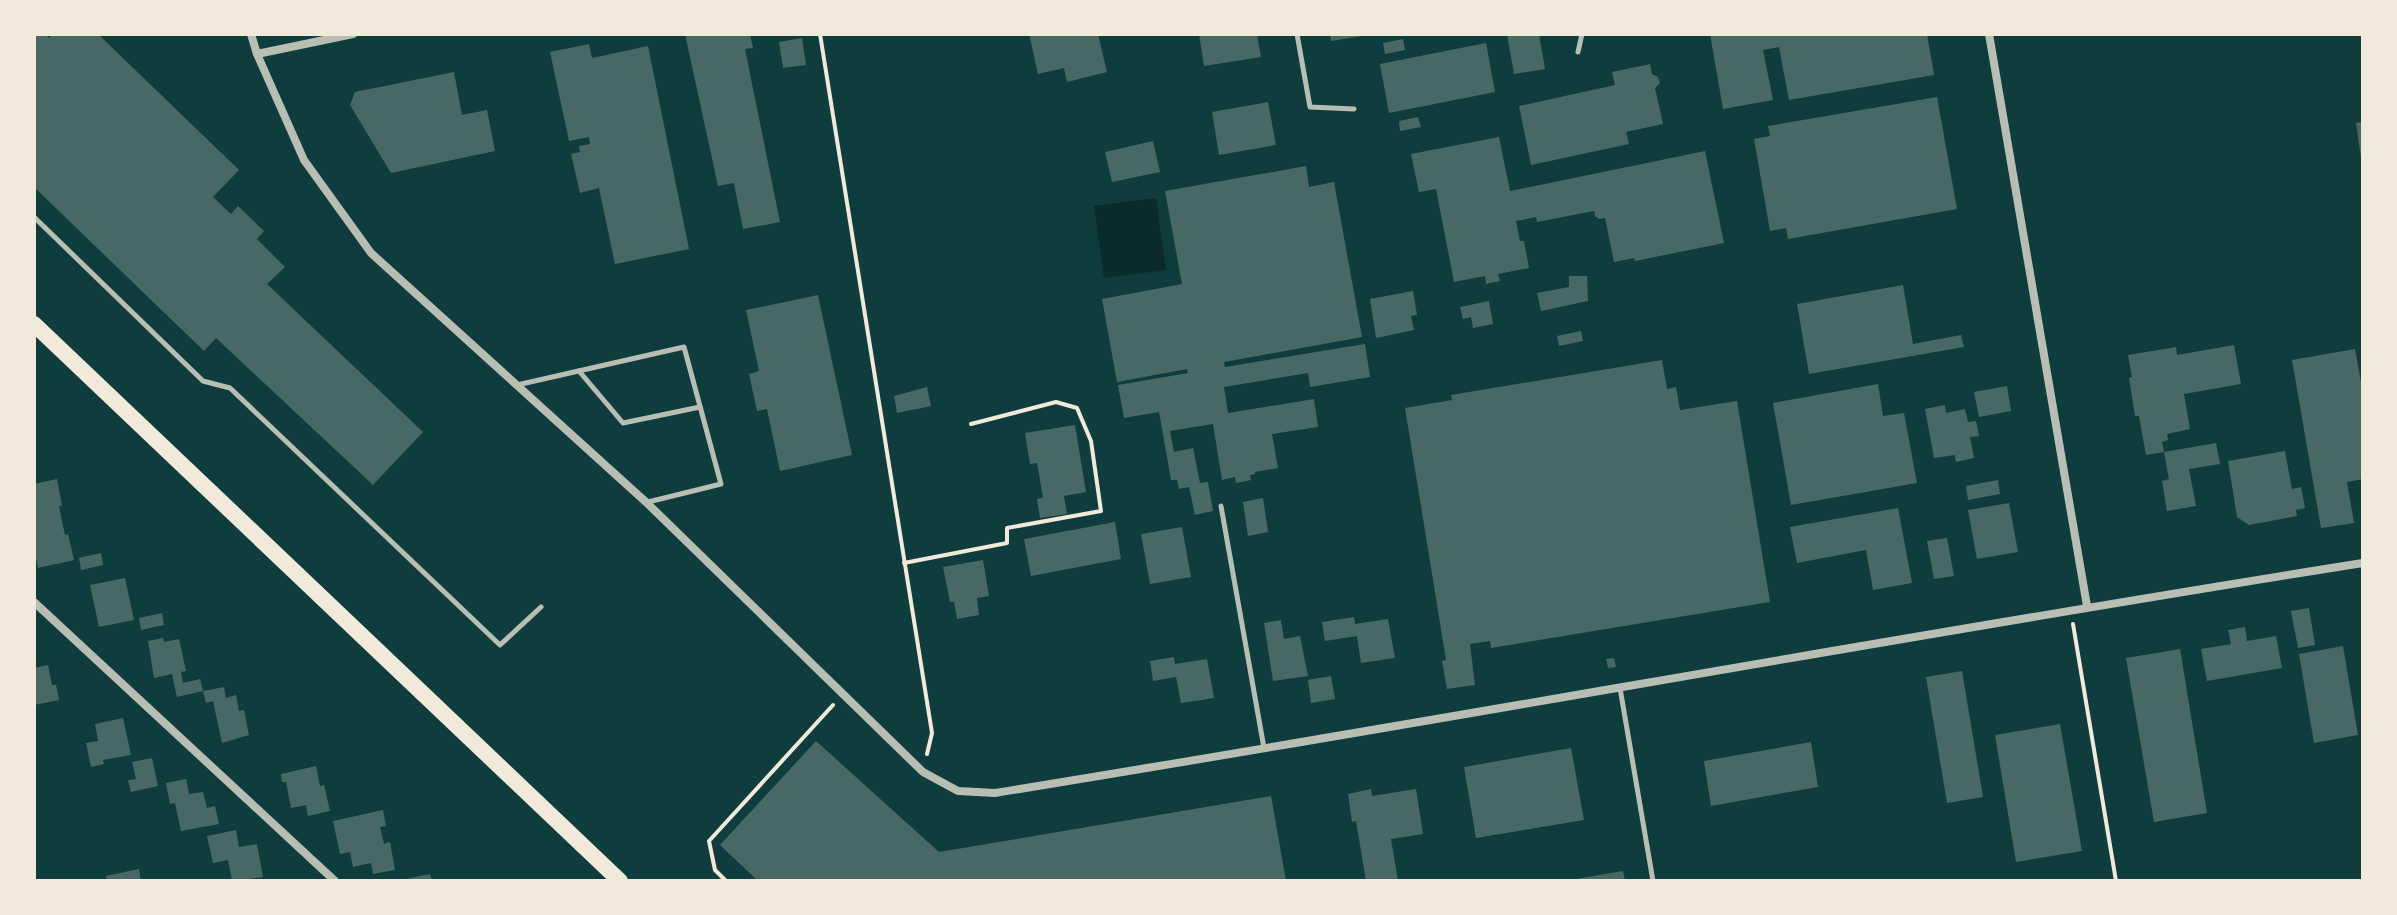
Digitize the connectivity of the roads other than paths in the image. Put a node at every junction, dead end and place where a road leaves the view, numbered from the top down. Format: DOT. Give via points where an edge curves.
graph roads {
  1 [pos="251,34"];
  2 [pos="353,34"];
  3 [pos="1297,34"];
  4 [pos="1582,34"];
  5 [pos="1989,34"];
  6 [pos="1578,52"];
  7 [pos="257,54"];
  8 [pos="1354,109"];
  9 [pos="34,217"];
  10 [pos="34,324"];
  11 [pos="579,371"];
  12 [pos="517,385"];
  13 [pos="700,407"];
  14 [pos="647,503"];
  15 [pos="1221,506"];
  16 [pos="2363,563"];
  17 [pos="34,602"];
  18 [pos="2087,606"];
  19 [pos="541,607"];
  20 [pos="1620,688"];
  21 [pos="1264,749"];
  22 [pos="335,881"];
  23 [pos="620,881"];
  24 [pos="1653,881"];
  1 -- 7 [label="street"];
  2 -- 7 [label="street"];
  3 -- 8 [label="lane" via="1310,107"];
  4 -- 6 [label="lane"];
  5 -- 18 [label="street"];
  7 -- 12 [label="street" via="304,160 371,253"];
  9 -- 19 [label="lane" via="203,381 230,388 500,645"];
  10 -- 23 [label="main road"];
  11 -- 12 [label="lane"];
  11 -- 13 [label="lane" via="623,423"];
  11 -- 13 [label="lane" via="684,347"];
  12 -- 14 [label="street"];
  13 -- 14 [label="lane" via="721,484"];
  14 -- 21 [label="street" via="923,772 958,791 995,793"];
  15 -- 21 [label="lane"];
  16 -- 18 [label="street"];
  17 -- 22 [label="street"];
  18 -- 20 [label="street"];
  20 -- 21 [label="street"];
  20 -- 24 [label="lane"];
}
